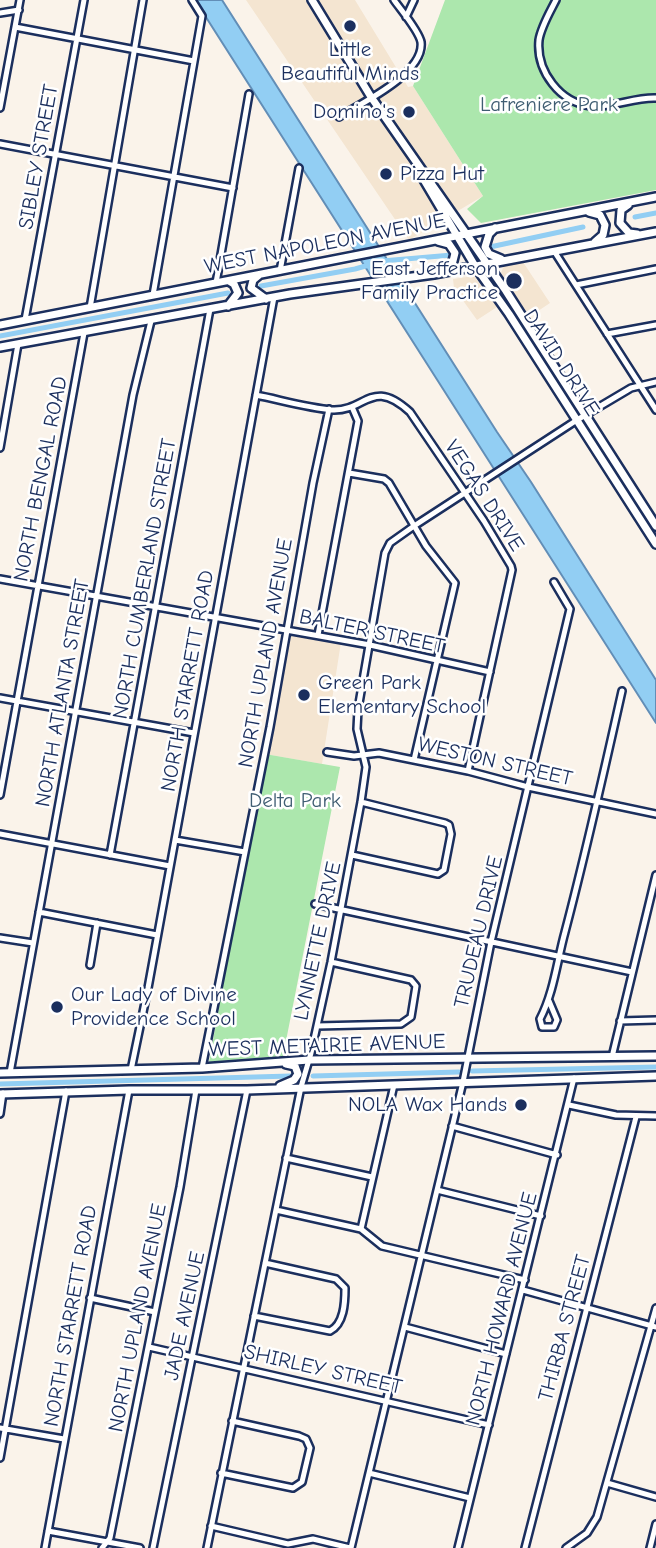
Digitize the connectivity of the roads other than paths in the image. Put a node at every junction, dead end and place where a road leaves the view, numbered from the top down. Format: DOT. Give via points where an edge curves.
graph roads {
  1 [pos="20,0"];
  2 [pos="84,0"];
  3 [pos="143,0"];
  4 [pos="192,0"];
  5 [pos="312,0"];
  6 [pos="394,0"];
  7 [pos="414,0"];
  8 [pos="556,0"];
  9 [pos="19,10"];
  10 [pos="0,13"];
  11 [pos="406,17"];
  12 [pos="15,27"];
  13 [pos="77,39"];
  14 [pos="135,50"];
  15 [pos="194,61"];
  16 [pos="8,68"];
  17 [pos="0,70"];
  18 [pos="249,93"];
  19 [pos="371,97"];
  20 [pos="656,98"];
  21 [pos="0,108"];
  22 [pos="340,117"];
  23 [pos="392,128"];
  24 [pos="0,144"];
  25 [pos="56,155"];
  26 [pos="115,167"];
  27 [pos="299,168"];
  28 [pos="174,178"];
  29 [pos="233,188"];
  30 [pos="656,197"];
  31 [pos="635,201"];
  32 [pos="582,211"];
  33 [pos="495,228"];
  34 [pos="656,232"];
  35 [pos="467,233"];
  36 [pos="642,234"];
  37 [pos="457,236"];
  38 [pos="435,241"];
  39 [pos="592,244"];
  40 [pos="554,251"];
  41 [pos="508,260"];
  42 [pos="487,264"];
  43 [pos="475,267"];
  44 [pos="656,269"];
  45 [pos="280,271"];
  46 [pos="260,274"];
  47 [pos="433,274"];
  48 [pos="229,281"];
  49 [pos="216,283"];
  50 [pos="576,285"];
  51 [pos="153,295"];
  52 [pos="270,298"];
  53 [pos="227,306"];
  54 [pos="90,308"];
  55 [pos="210,309"];
  56 [pos="25,320"];
  57 [pos="151,321"];
  58 [pos="0,325"];
  59 [pos="656,325"];
  60 [pos="84,333"];
  61 [pos="607,334"];
  62 [pos="18,344"];
  63 [pos="0,347"];
  64 [pos="656,383"];
  65 [pos="640,385"];
  66 [pos="256,395"];
  67 [pos="352,407"];
  68 [pos="329,409"];
  69 [pos="656,410"];
  70 [pos="586,416"];
  71 [pos="577,420"];
  72 [pos="0,448"];
  73 [pos="349,473"];
  74 [pos="464,493"];
  75 [pos="414,526"];
  76 [pos="656,526"];
  77 [pos="648,532"];
  78 [pos="656,544"];
  79 [pos="0,579"];
  80 [pos="554,582"];
  81 [pos="38,585"];
  82 [pos="96,596"];
  83 [pos="156,606"];
  84 [pos="215,617"];
  85 [pos="287,630"];
  86 [pos="318,635"];
  87 [pos="370,645"];
  88 [pos="436,661"];
  89 [pos="490,672"];
  90 [pos="622,691"];
  91 [pos="0,698"];
  92 [pos="17,701"];
  93 [pos="75,711"];
  94 [pos="135,721"];
  95 [pos="194,733"];
  96 [pos="327,752"];
  97 [pos="364,755"];
  98 [pos="414,760"];
  99 [pos="468,771"];
  100 [pos="528,787"];
  101 [pos="0,795"];
  102 [pos="361,802"];
  103 [pos="598,802"];
  104 [pos="656,814"];
  105 [pos="0,834"];
  106 [pos="175,840"];
  107 [pos="51,844"];
  108 [pos="245,852"];
  109 [pos="110,855"];
  110 [pos="352,855"];
  111 [pos="170,866"];
  112 [pos="656,875"];
  113 [pos="315,904"];
  114 [pos="341,909"];
  115 [pos="39,912"];
  116 [pos="97,923"];
  117 [pos="157,935"];
  118 [pos="0,938"];
  119 [pos="33,943"];
  120 [pos="491,943"];
  121 [pos="558,957"];
  122 [pos="331,961"];
  123 [pos="89,965"];
  124 [pos="632,972"];
  125 [pos="549,1001"];
  126 [pos="656,1020"];
  127 [pos="620,1021"];
  128 [pos="317,1026"];
  129 [pos="656,1056"];
  130 [pos="612,1057"];
  131 [pos="468,1058"];
  132 [pos="309,1060"];
  133 [pos="277,1062"];
  134 [pos="202,1068"];
  135 [pos="131,1070"];
  136 [pos="0,1073"];
  137 [pos="9,1073"];
  138 [pos="656,1076"];
  139 [pos="574,1078"];
  140 [pos="463,1082"];
  141 [pos="394,1085"];
  142 [pos="301,1087"];
  143 [pos="269,1089"];
  144 [pos="129,1090"];
  145 [pos="196,1090"];
  146 [pos="247,1090"];
  147 [pos="66,1091"];
  148 [pos="2,1093"];
  149 [pos="569,1105"];
  150 [pos="0,1114"];
  151 [pos="656,1116"];
  152 [pos="636,1117"];
  153 [pos="452,1126"];
  154 [pos="556,1155"];
  155 [pos="286,1158"];
  156 [pos="372,1177"];
  157 [pos="437,1190"];
  158 [pos="276,1210"];
  159 [pos="541,1216"];
  160 [pos="360,1229"];
  161 [pos="422,1254"];
  162 [pos="265,1263"];
  163 [pos="525,1280"];
  164 [pos="523,1290"];
  165 [pos="90,1298"];
  166 [pos="587,1308"];
  167 [pos="656,1308"];
  168 [pos="155,1312"];
  169 [pos="254,1316"];
  170 [pos="654,1326"];
  171 [pos="405,1327"];
  172 [pos="149,1347"];
  173 [pos="506,1354"];
  174 [pos="193,1357"];
  175 [pos="243,1368"];
  176 [pos="387,1401"];
  177 [pos="232,1422"];
  178 [pos="489,1425"];
  179 [pos="3,1429"];
  180 [pos="64,1439"];
  181 [pos="0,1458"];
  182 [pos="221,1473"];
  183 [pos="369,1474"];
  184 [pos="607,1483"];
  185 [pos="656,1497"];
  186 [pos="470,1498"];
  187 [pos="656,1524"];
  188 [pos="211,1526"];
  189 [pos="48,1531"];
  190 [pos="106,1542"];
  191 [pos="288,1546"];
  192 [pos="45,1548"];
  193 [pos="102,1548"];
  194 [pos="140,1548"];
  195 [pos="153,1548"];
  196 [pos="207,1548"];
  197 [pos="351,1548"];
  198 [pos="458,1548"];
  199 [pos="525,1548"];
  200 [pos="566,1548"];
  201 [pos="650,1548"];
  1 -- 9 [label="street"];
  2 -- 13 [label="street, SIBLEY STREET"];
  3 -- 14 [label="street"];
  4 -- 15 [label="street" via="201,16"];
  5 -- 19 [label="main road, DAVID DRIVE"];
  6 -- 11 [label="street"];
  7 -- 11 [label="street"];
  8 -- 20 [label="street" via="541,33 539,51 545,73 556,88 590,106"];
  9 -- 10 [label="street"];
  9 -- 12 [label="street"];
  11 -- 19 [label="street" via="421,44 418,57 411,70"];
  12 -- 13 [label="street"];
  12 -- 16 [label="street"];
  13 -- 14 [label="street"];
  13 -- 25 [label="street, SIBLEY STREET"];
  14 -- 15 [label="street"];
  14 -- 26 [label="street"];
  15 -- 28 [label="street"];
  16 -- 17 [label="street"];
  16 -- 21 [label="street"];
  18 -- 29 [label="street"];
  19 -- 22 [label="street"];
  19 -- 23 [label="main road, DAVID DRIVE"];
  23 -- 35 [label="main road, DAVID DRIVE"];
  23 -- 37 [label="main road, DAVID DRIVE"];
  24 -- 25 [label="street"];
  25 -- 26 [label="street"];
  25 -- 56 [label="street, SIBLEY STREET"];
  26 -- 28 [label="street"];
  26 -- 54 [label="street"];
  27 -- 45 [label="street"];
  28 -- 29 [label="street"];
  28 -- 51 [label="street"];
  29 -- 49 [label="street"];
  30 -- 31 [label="main road, WEST NAPOLEON AVENUE"];
  31 -- 32 [label="main road, WEST NAPOLEON AVENUE"];
  31 -- 36 [label="main road" via="621,210 620,223 629,233"];
  32 -- 33 [label="main road, WEST NAPOLEON AVENUE"];
  32 -- 39 [label="main road" via="600,215 605,225 603,235"];
  33 -- 35 [label="main road, WEST NAPOLEON AVENUE"];
  33 -- 41 [label="main road" via="485,247 495,258"];
  34 -- 36 [label="main road, WEST NAPOLEON AVENUE"];
  35 -- 37 [label="main road, WEST NAPOLEON AVENUE"];
  35 -- 42 [label="main road, DAVID DRIVE"];
  36 -- 39 [label="main road, WEST NAPOLEON AVENUE"];
  37 -- 38 [label="main road, WEST NAPOLEON AVENUE"];
  37 -- 43 [label="main road, DAVID DRIVE"];
  38 -- 45 [label="main road, WEST NAPOLEON AVENUE"];
  38 -- 47 [label="main road" via="449,244 455,259"];
  39 -- 40 [label="main road, WEST NAPOLEON AVENUE"];
  40 -- 41 [label="main road, WEST NAPOLEON AVENUE"];
  40 -- 50 [label="street"];
  41 -- 42 [label="main road, WEST NAPOLEON AVENUE"];
  42 -- 43 [label="main road, WEST NAPOLEON AVENUE"];
  42 -- 70 [label="main road, DAVID DRIVE"];
  43 -- 47 [label="main road, WEST NAPOLEON AVENUE"];
  43 -- 71 [label="main road, DAVID DRIVE"];
  44 -- 50 [label="street"];
  45 -- 46 [label="main road, WEST NAPOLEON AVENUE"];
  46 -- 48 [label="main road, WEST NAPOLEON AVENUE"];
  46 -- 52 [label="main road" via="251,288"];
  47 -- 52 [label="main road, WEST NAPOLEON AVENUE"];
  48 -- 49 [label="main road, WEST NAPOLEON AVENUE"];
  48 -- 53 [label="main road" via="238,293"];
  49 -- 51 [label="main road, WEST NAPOLEON AVENUE"];
  50 -- 61 [label="street"];
  51 -- 54 [label="main road, WEST NAPOLEON AVENUE"];
  52 -- 53 [label="main road, WEST NAPOLEON AVENUE"];
  52 -- 66 [label="street, NORTH STARRETT ROAD"];
  53 -- 55 [label="main road, WEST NAPOLEON AVENUE"];
  54 -- 56 [label="main road, WEST NAPOLEON AVENUE"];
  55 -- 57 [label="main road, WEST NAPOLEON AVENUE"];
  55 -- 83 [label="street, NORTH CUMBERLAND STREET"];
  56 -- 58 [label="main road, WEST NAPOLEON AVENUE"];
  57 -- 60 [label="main road, WEST NAPOLEON AVENUE"];
  57 -- 82 [label="street, NORTH ATLANTA STREET"];
  59 -- 61 [label="street"];
  60 -- 62 [label="main road, WEST NAPOLEON AVENUE"];
  60 -- 81 [label="street, NORTH BENGAL ROAD"];
  61 -- 65 [label="street"];
  62 -- 63 [label="main road, WEST NAPOLEON AVENUE"];
  62 -- 72 [label="street"];
  64 -- 65 [label="street"];
  65 -- 69 [label="street"];
  65 -- 70 [label="street, LYNNETTE DRIVE"];
  66 -- 68 [label="street, VEGAS DRIVE"];
  66 -- 84 [label="street, NORTH STARRETT ROAD"];
  67 -- 68 [label="street, VEGAS DRIVE"];
  67 -- 73 [label="street" via="358,421"];
  67 -- 74 [label="street, VEGAS DRIVE" via="379,396 402,405"];
  68 -- 85 [label="street, NORTH UPLAND AVENUE"];
  70 -- 71 [label="street, LYNNETTE DRIVE"];
  70 -- 76 [label="main road, DAVID DRIVE"];
  71 -- 74 [label="street, LYNNETTE DRIVE"];
  71 -- 77 [label="main road, DAVID DRIVE"];
  73 -- 75 [label="street" via="389,483"];
  73 -- 86 [label="street"];
  74 -- 75 [label="street, LYNNETTE DRIVE"];
  74 -- 89 [label="street, VEGAS DRIVE" via="512,570"];
  75 -- 87 [label="street, LYNNETTE DRIVE" via="390,543 386,553"];
  75 -- 88 [label="street" via="454,583"];
  76 -- 77 [label="main road"];
  77 -- 78 [label="main road, DAVID DRIVE"];
  79 -- 81 [label="street, BALTER STREET"];
  80 -- 100 [label="street, TRUDEAU DRIVE" via="570,609"];
  81 -- 82 [label="street, BALTER STREET"];
  81 -- 92 [label="street, NORTH BENGAL ROAD"];
  82 -- 83 [label="street, BALTER STREET"];
  82 -- 93 [label="street, NORTH ATLANTA STREET"];
  83 -- 84 [label="street, BALTER STREET"];
  83 -- 94 [label="street, NORTH CUMBERLAND STREET"];
  84 -- 85 [label="street, BALTER STREET"];
  84 -- 95 [label="street, NORTH STARRETT ROAD"];
  85 -- 86 [label="street, BALTER STREET"];
  85 -- 108 [label="street, NORTH UPLAND AVENUE"];
  86 -- 87 [label="street, BALTER STREET"];
  87 -- 88 [label="street, BALTER STREET"];
  87 -- 97 [label="street, LYNNETTE DRIVE" via="358,709 357,729"];
  88 -- 89 [label="street, BALTER STREET"];
  88 -- 98 [label="street"];
  89 -- 99 [label="street, VEGAS DRIVE"];
  90 -- 103 [label="street"];
  91 -- 92 [label="street"];
  92 -- 93 [label="street"];
  92 -- 101 [label="street, NORTH BENGAL ROAD"];
  93 -- 94 [label="street"];
  93 -- 107 [label="street, NORTH ATLANTA STREET"];
  94 -- 95 [label="street"];
  94 -- 109 [label="street, NORTH CUMBERLAND STREET"];
  95 -- 106 [label="street, NORTH STARRETT ROAD"];
  96 -- 97 [label="street, WESTON STREET"];
  97 -- 98 [label="street, WESTON STREET"];
  97 -- 102 [label="street, LYNNETTE DRIVE"];
  98 -- 99 [label="street, WESTON STREET"];
  99 -- 100 [label="street, WESTON STREET"];
  100 -- 103 [label="street, WESTON STREET"];
  100 -- 120 [label="street, TRUDEAU DRIVE"];
  102 -- 110 [label="street, LYNNETTE DRIVE"];
  102 -- 110 [label="street" via="445,823 451,834 444,870 438,874"];
  103 -- 104 [label="street, WESTON STREET"];
  103 -- 121 [label="street"];
  105 -- 107 [label="street"];
  106 -- 108 [label="street"];
  106 -- 111 [label="street, NORTH STARRETT ROAD"];
  107 -- 109 [label="street"];
  107 -- 115 [label="street, NORTH ATLANTA STREET"];
  108 -- 134 [label="street, NORTH UPLAND AVENUE"];
  109 -- 111 [label="street"];
  110 -- 114 [label="street, LYNNETTE DRIVE"];
  111 -- 117 [label="street, NORTH STARRETT ROAD"];
  112 -- 124 [label="street"];
  113 -- 114 [label="street"];
  114 -- 120 [label="street"];
  114 -- 122 [label="street, LYNNETTE DRIVE"];
  115 -- 116 [label="street"];
  115 -- 119 [label="street, NORTH ATLANTA STREET"];
  116 -- 117 [label="street"];
  116 -- 123 [label="street"];
  117 -- 135 [label="street, NORTH STARRETT ROAD"];
  118 -- 119 [label="street"];
  119 -- 137 [label="street, NORTH ATLANTA STREET"];
  120 -- 121 [label="street"];
  120 -- 131 [label="street, TRUDEAU DRIVE"];
  121 -- 124 [label="street"];
  121 -- 125 [label="street"];
  122 -- 128 [label="street, LYNNETTE DRIVE"];
  122 -- 128 [label="street" via="413,982 411,1017 401,1024"];
  124 -- 127 [label="street"];
  125 -- 125 [label="street" via="557,1020 554,1027 542,1027 540,1019"];
  126 -- 127 [label="street"];
  127 -- 130 [label="street"];
  128 -- 132 [label="street, LYNNETTE DRIVE"];
  129 -- 130 [label="main road, WEST METAIRIE AVENUE"];
  130 -- 131 [label="main road, WEST METAIRIE AVENUE"];
  131 -- 132 [label="main road, WEST METAIRIE AVENUE"];
  131 -- 140 [label="street, TRUDEAU DRIVE"];
  132 -- 133 [label="main road, WEST METAIRIE AVENUE"];
  132 -- 142 [label="street, LYNNETTE DRIVE"];
  133 -- 134 [label="main road, WEST METAIRIE AVENUE"];
  133 -- 143 [label="main road" via="295,1066 298,1074 287,1084"];
  134 -- 135 [label="main road, WEST METAIRIE AVENUE"];
  135 -- 137 [label="main road, WEST METAIRIE AVENUE"];
  136 -- 137 [label="main road, WEST METAIRIE AVENUE"];
  138 -- 139 [label="main road, WEST METAIRIE AVENUE"];
  139 -- 140 [label="main road, WEST METAIRIE AVENUE"];
  139 -- 149 [label="street, NORTH HOWARD AVENUE"];
  140 -- 141 [label="main road, WEST METAIRIE AVENUE"];
  140 -- 153 [label="street, TRUDEAU DRIVE"];
  141 -- 142 [label="main road, WEST METAIRIE AVENUE"];
  141 -- 156 [label="street"];
  142 -- 143 [label="main road, WEST METAIRIE AVENUE"];
  142 -- 155 [label="street, LYNNETTE DRIVE"];
  143 -- 146 [label="main road, WEST METAIRIE AVENUE"];
  144 -- 145 [label="main road, WEST METAIRIE AVENUE"];
  144 -- 147 [label="main road, WEST METAIRIE AVENUE"];
  144 -- 165 [label="street, NORTH STARRETT ROAD"];
  145 -- 146 [label="main road, WEST METAIRIE AVENUE"];
  145 -- 168 [label="street, NORTH UPLAND AVENUE"];
  146 -- 174 [label="street, JADE AVENUE"];
  147 -- 148 [label="main road, WEST METAIRIE AVENUE"];
  147 -- 179 [label="street"];
  148 -- 150 [label="street"];
  149 -- 152 [label="street"];
  149 -- 154 [label="street, NORTH HOWARD AVENUE"];
  151 -- 152 [label="street"];
  152 -- 166 [label="street, THIRBA STREET"];
  153 -- 154 [label="street"];
  153 -- 157 [label="street, TRUDEAU DRIVE"];
  154 -- 159 [label="street, NORTH HOWARD AVENUE"];
  155 -- 156 [label="street"];
  155 -- 158 [label="street, LYNNETTE DRIVE"];
  156 -- 160 [label="street"];
  157 -- 159 [label="street"];
  157 -- 161 [label="street, TRUDEAU DRIVE"];
  158 -- 160 [label="street"];
  158 -- 162 [label="street, LYNNETTE DRIVE"];
  159 -- 163 [label="street, NORTH HOWARD AVENUE"];
  160 -- 161 [label="street" via="382,1246"];
  161 -- 163 [label="street"];
  161 -- 171 [label="street, TRUDEAU DRIVE"];
  162 -- 169 [label="street, LYNNETTE DRIVE"];
  162 -- 169 [label="street" via="336,1279 345,1288 345,1298 340,1322 330,1331"];
  163 -- 164 [label="street, NORTH HOWARD AVENUE"];
  164 -- 166 [label="street"];
  164 -- 173 [label="street, NORTH HOWARD AVENUE"];
  165 -- 168 [label="street"];
  165 -- 180 [label="street, NORTH STARRETT ROAD"];
  166 -- 170 [label="street"];
  166 -- 199 [label="street, THIRBA STREET"];
  167 -- 170 [label="street"];
  168 -- 172 [label="street, NORTH UPLAND AVENUE"];
  169 -- 175 [label="street, LYNNETTE DRIVE"];
  170 -- 184 [label="street"];
  171 -- 173 [label="street"];
  171 -- 176 [label="street, TRUDEAU DRIVE"];
  172 -- 174 [label="street, SHIRLEY STREET"];
  172 -- 190 [label="street, NORTH UPLAND AVENUE"];
  173 -- 178 [label="street, NORTH HOWARD AVENUE"];
  174 -- 175 [label="street, SHIRLEY STREET"];
  174 -- 195 [label="street, JADE AVENUE"];
  175 -- 176 [label="street, SHIRLEY STREET"];
  175 -- 177 [label="street, LYNNETTE DRIVE"];
  176 -- 178 [label="street, SHIRLEY STREET"];
  176 -- 183 [label="street, TRUDEAU DRIVE"];
  177 -- 182 [label="street, LYNNETTE DRIVE"];
  177 -- 182 [label="street" via="299,1436 310,1448 302,1482 293,1488"];
  178 -- 186 [label="street, NORTH HOWARD AVENUE"];
  179 -- 180 [label="street"];
  179 -- 181 [label="street"];
  180 -- 189 [label="street, NORTH STARRETT ROAD"];
  182 -- 188 [label="street, LYNNETTE DRIVE"];
  183 -- 186 [label="street"];
  183 -- 197 [label="street, TRUDEAU DRIVE"];
  184 -- 185 [label="street"];
  184 -- 200 [label="street" via="587,1533"];
  186 -- 198 [label="street, NORTH HOWARD AVENUE"];
  187 -- 201 [label="street"];
  188 -- 191 [label="street"];
  188 -- 196 [label="street, LYNNETTE DRIVE"];
  189 -- 190 [label="street"];
  189 -- 192 [label="street, NORTH STARRETT ROAD"];
  190 -- 193 [label="street, NORTH UPLAND AVENUE"];
  190 -- 194 [label="street"];
  191 -- 197 [label="street" via="313,1539"];
}
